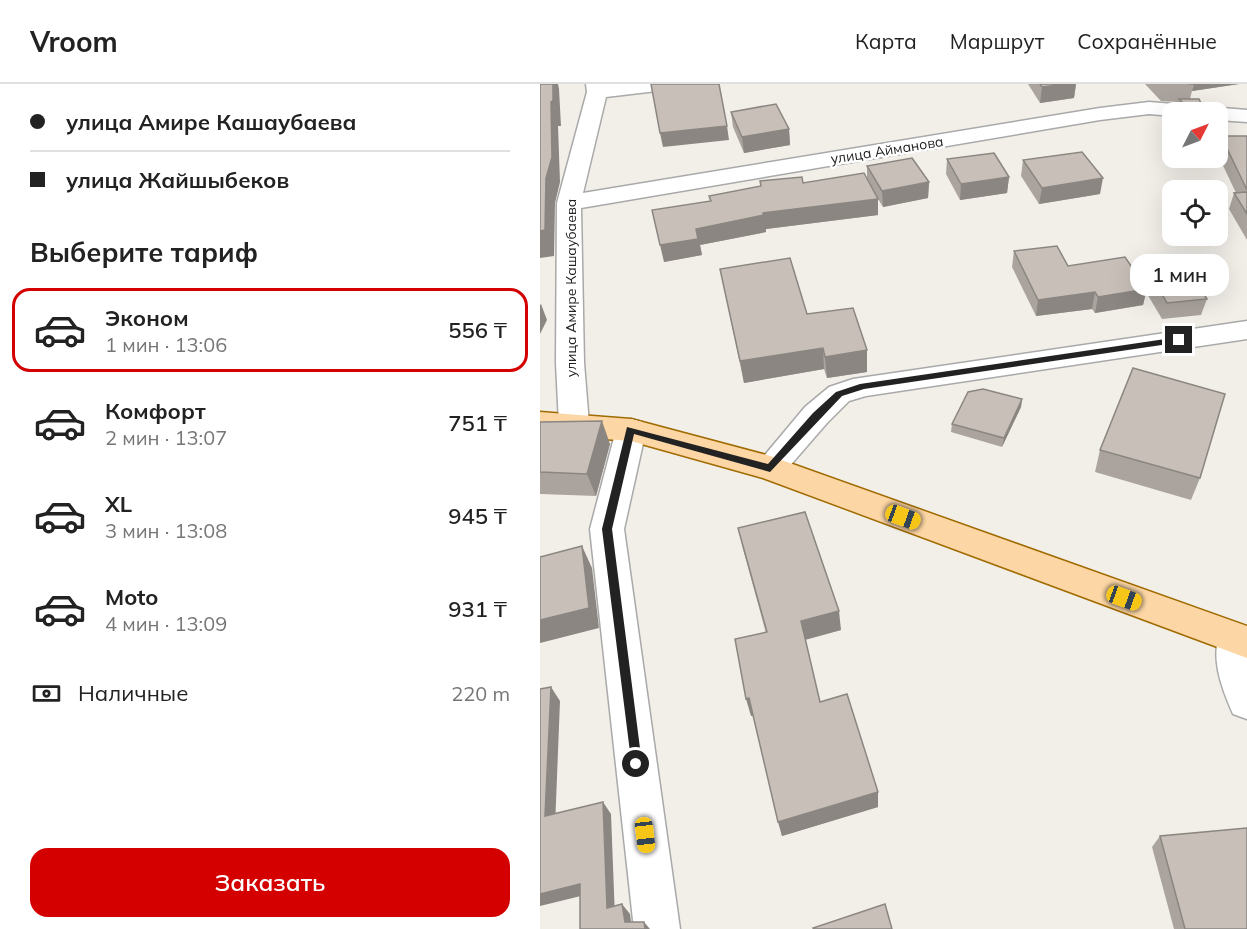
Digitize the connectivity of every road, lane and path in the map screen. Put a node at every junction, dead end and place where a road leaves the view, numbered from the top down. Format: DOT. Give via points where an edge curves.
graph roads {
  1 [pos="665,84"];
  2 [pos="596,88"];
  3 [pos="1162,109"];
  4 [pos="1228,115"];
  5 [pos="1247,116"];
  6 [pos="569,203"];
  7 [pos="1247,330"];
  8 [pos="540,423"];
  9 [pos="574,424"];
  10 [pos="631,430"];
  11 [pos="770,468"];
  12 [pos="1241,640"];
  13 [pos="1247,701"];
  14 [pos="657,929"];
  1 -- 2 [label="street"];
  2 -- 6 [label="street, улица Амире Кашаубаева"];
  3 -- 6 [label="street, улица Айманова" via="1100,114"];
  4 -- 5 [label="street"];
  6 -- 9 [label="street, улица Амире Кашаубаева"];
  7 -- 11 [label="street" via="863,386 839,394"];
  8 -- 9 [label="main road"];
  9 -- 10 [label="main road"];
  10 -- 11 [label="main road"];
  10 -- 14 [label="street" via="607,529"];
  11 -- 12 [label="main road"];
  12 -- 13 [label="street" via="1235,662"];
}
